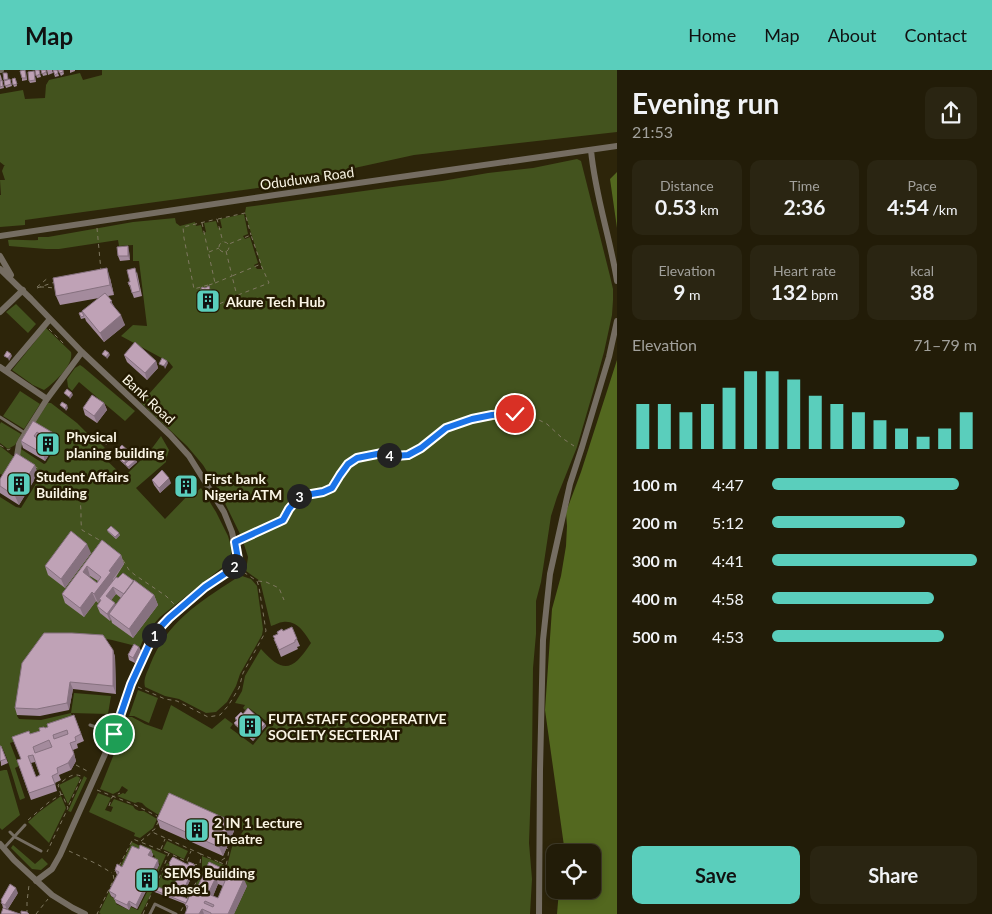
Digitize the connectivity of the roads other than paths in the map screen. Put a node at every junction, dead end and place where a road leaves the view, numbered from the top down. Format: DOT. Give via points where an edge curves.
graph roads {
  1 [pos="617,146"];
  2 [pos="591,150"];
  3 [pos="0,236"];
  4 [pos="0,256"];
  5 [pos="0,268"];
  6 [pos="617,281"];
  7 [pos="23,290"];
  8 [pos="0,312"];
  9 [pos="50,319"];
  10 [pos="617,321"];
  11 [pos="82,352"];
  12 [pos="0,366"];
  13 [pos="6,371"];
  14 [pos="47,399"];
  15 [pos="0,417"];
  16 [pos="26,433"];
  17 [pos="17,456"];
  18 [pos="90,725"];
  19 [pos="114,734"];
  20 [pos="26,823"];
  21 [pos="10,832"];
  22 [pos="15,837"];
  23 [pos="2,846"];
  24 [pos="41,851"];
  25 [pos="36,881"];
  26 [pos="71,911"];
  27 [pos="85,914"];
  28 [pos="150,914"];
  29 [pos="178,914"];
  30 [pos="539,914"];
  1 -- 2 [label="street, Oduduwa Road"];
  2 -- 3 [label="street, Oduduwa Road"];
  2 -- 6 [label="street"];
  4 -- 7 [label="street, Bank Road"];
  5 -- 7 [label="street, Bank Road"];
  7 -- 8 [label="street"];
  7 -- 9 [label="street, Bank Road"];
  9 -- 11 [label="street, Bank Road"];
  9 -- 13 [label="street"];
  10 -- 30 [label="street" via="570,484 550,574 543,640"];
  11 -- 14 [label="street"];
  11 -- 19 [label="street, Bank Road" via="189,456 224,512 238,559 234,566 205,587 154,634 131,684"];
  12 -- 13 [label="street"];
  13 -- 14 [label="street"];
  14 -- 16 [label="street"];
  15 -- 16 [label="lane"];
  16 -- 17 [label="street" via="19,444"];
  18 -- 19 [label="lane"];
  19 -- 25 [label="street" via="52,870"];
  20 -- 22 [label="lane"];
  21 -- 22 [label="lane"];
  22 -- 23 [label="lane"];
  22 -- 24 [label="lane"];
  23 -- 25 [label="street"];
  25 -- 26 [label="street"];
  26 -- 27 [label="street"];
  28 -- 29 [label="lane" via="155,904"];
}
